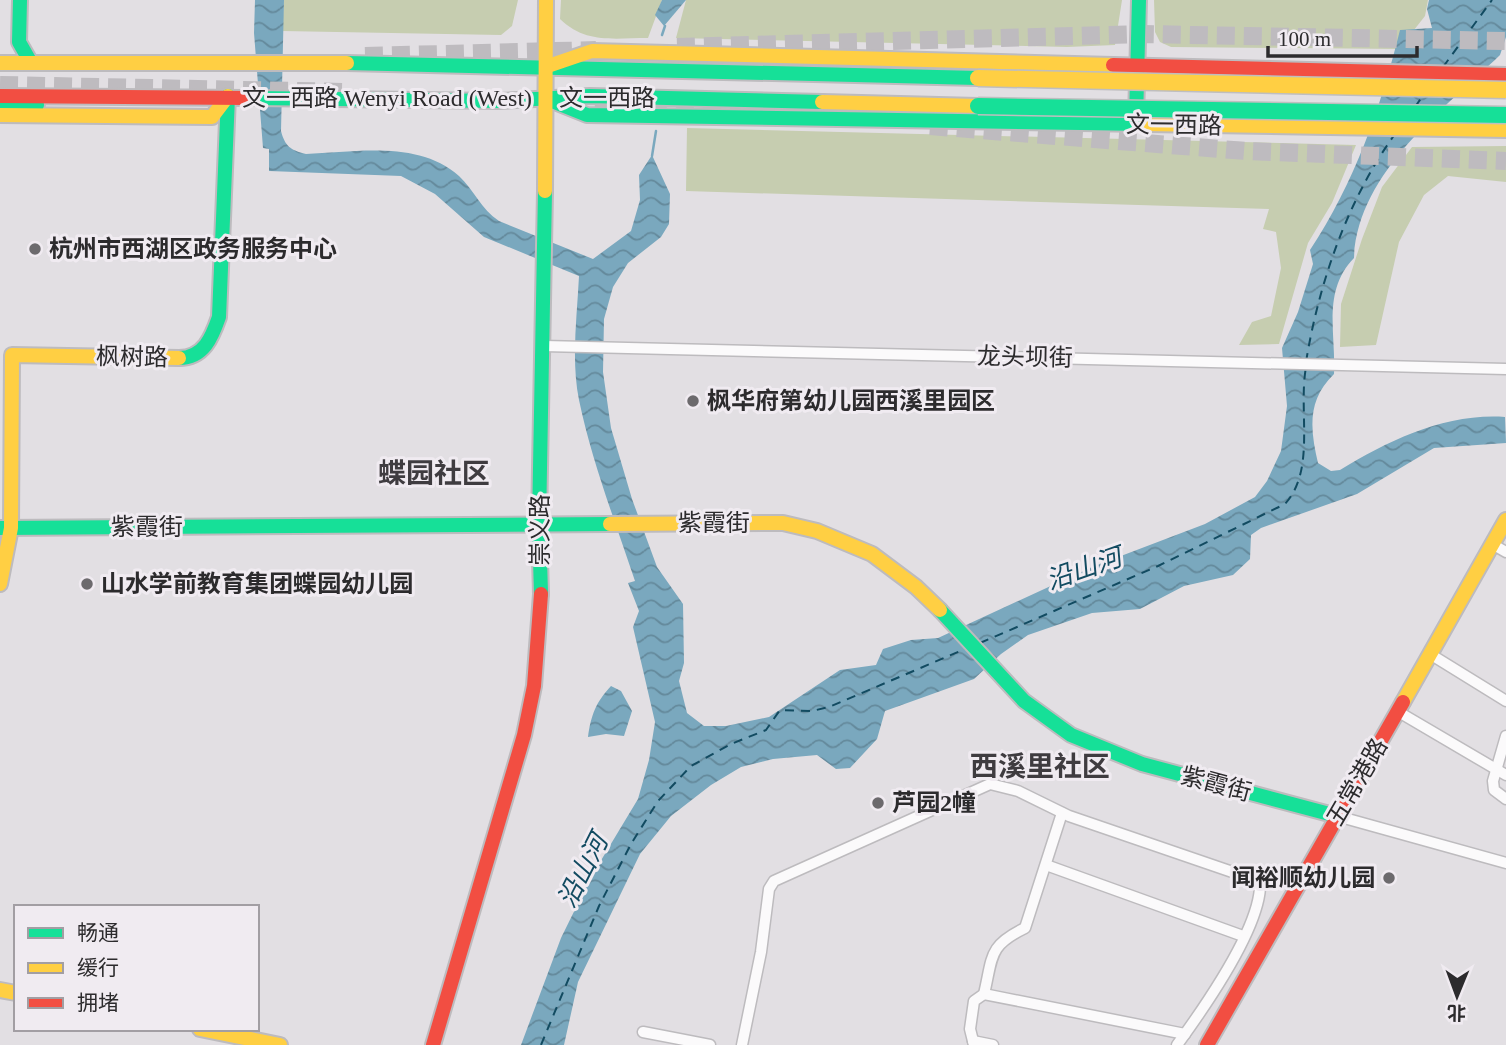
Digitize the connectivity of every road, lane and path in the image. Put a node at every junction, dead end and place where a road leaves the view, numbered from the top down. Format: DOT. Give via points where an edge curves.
graph roads {
  1 [pos="20,0"];
  2 [pos="547,0"];
  3 [pos="1139,0"];
  4 [pos="19,43"];
  5 [pos="289,62"];
  6 [pos="2,63"];
  7 [pos="31,63"];
  8 [pos="1137,65"];
  9 [pos="546,67"];
  10 [pos="1506,75"];
  11 [pos="1506,90"];
  12 [pos="0,96"];
  13 [pos="69,96"];
  14 [pos="228,96"];
  15 [pos="546,99"];
  16 [pos="0,109"];
  17 [pos="0,115"];
  18 [pos="1136,124"];
  19 [pos="1504,125"];
  20 [pos="544,346"];
  21 [pos="6,356"];
  22 [pos="1506,369"];
  23 [pos="1506,520"];
  24 [pos="539,524"];
  25 [pos="5,528"];
  26 [pos="1499,548"];
  27 [pos="0,584"];
  28 [pos="1430,654"];
  29 [pos="1506,701"];
  30 [pos="1397,711"];
  31 [pos="1506,736"];
  32 [pos="1501,773"];
  33 [pos="1506,799"];
  34 [pos="1062,813"];
  35 [pos="1337,816"];
  36 [pos="1506,863"];
  37 [pos="1046,865"];
  38 [pos="1243,936"];
  39 [pos="984,994"];
  40 [pos="1198,1016"];
  41 [pos="1218,1025"];
  42 [pos="210,1031"];
  43 [pos="643,1032"];
  44 [pos="1185,1034"];
  45 [pos="973,1043"];
  46 [pos="280,1045"];
  47 [pos="433,1045"];
  48 [pos="710,1045"];
  49 [pos="742,1045"];
  50 [pos="993,1045"];
  51 [pos="1177,1045"];
  52 [pos="1207,1045"];
  1 -- 4 [label="main road"];
  2 -- 9 [label="main road, 崇义路"];
  3 -- 8 [label="main road"];
  4 -- 6 [label="main road"];
  4 -- 7 [label="main road"];
  5 -- 7 [label="main road, 文一西路 Wenyi Road (West)"];
  5 -- 9 [label="main road, 文一西路"];
  6 -- 7 [label="main road"];
  8 -- 9 [label="main road, 文一西路" via="592,51"];
  8 -- 10 [label="main road, 文一西路"];
  8 -- 18 [label="main road"];
  9 -- 11 [label="main road, 文一西路, bridge"];
  9 -- 15 [label="main road, 崇义路"];
  12 -- 13 [label="main road"];
  13 -- 14 [label="main road"];
  13 -- 16 [label="main road" via="47,104"];
  14 -- 15 [label="main road, 文一西路 Wenyi Road (West)"];
  14 -- 17 [label="main road" via="212,117"];
  14 -- 21 [label="main road, 枫树路" via="219,317 210,343 188,358"];
  15 -- 18 [label="main road, 文一西路" via="587,115"];
  15 -- 19 [label="main road, 文一西路, bridge" via="590,96 978,106"];
  15 -- 20 [label="main road, 崇义路"];
  18 -- 19 [label="main road, 文一西路"];
  20 -- 22 [label="street, 龙头坝街"];
  20 -- 24 [label="main road, 崇义路"];
  21 -- 25 [label="main road, 枫树路"];
  23 -- 26 [label="main road, 五常港路"];
  24 -- 25 [label="main road, 紫霞街"];
  24 -- 35 [label="main road, 紫霞街" via="783,523 825,531 893,568 937,606 1000,676 1053,725 1092,746 1142,764"];
  24 -- 47 [label="main road, 崇义路" via="541,599 529,710"];
  25 -- 27 [label="main road, 枫树路"];
  26 -- 28 [label="main road, 五常港路"];
  28 -- 29 [label="street"];
  28 -- 30 [label="main road, 五常港路"];
  30 -- 32 [label="street"];
  30 -- 35 [label="main road, 五常港路"];
  31 -- 32 [label="street"];
  32 -- 33 [label="street" via="1494,790"];
  34 -- 37 [label="street"];
  34 -- 38 [label="street" via="1247,877 1259,888 1259,905"];
  34 -- 49 [label="street" via="990,784 774,881"];
  35 -- 36 [label="street"];
  35 -- 41 [label="main road, 五常港路"];
  37 -- 38 [label="street"];
  37 -- 39 [label="street" via="1025,928 1002,939 995,949"];
  38 -- 40 [label="street"];
  39 -- 44 [label="street"];
  39 -- 45 [label="street" via="974,1000"];
  40 -- 41 [label="street"];
  40 -- 44 [label="street"];
  41 -- 52 [label="main road, 五常港路"];
  42 -- 46 [label="main road"];
  43 -- 48 [label="street"];
  44 -- 51 [label="street"];
  45 -- 50 [label="street"];
}
